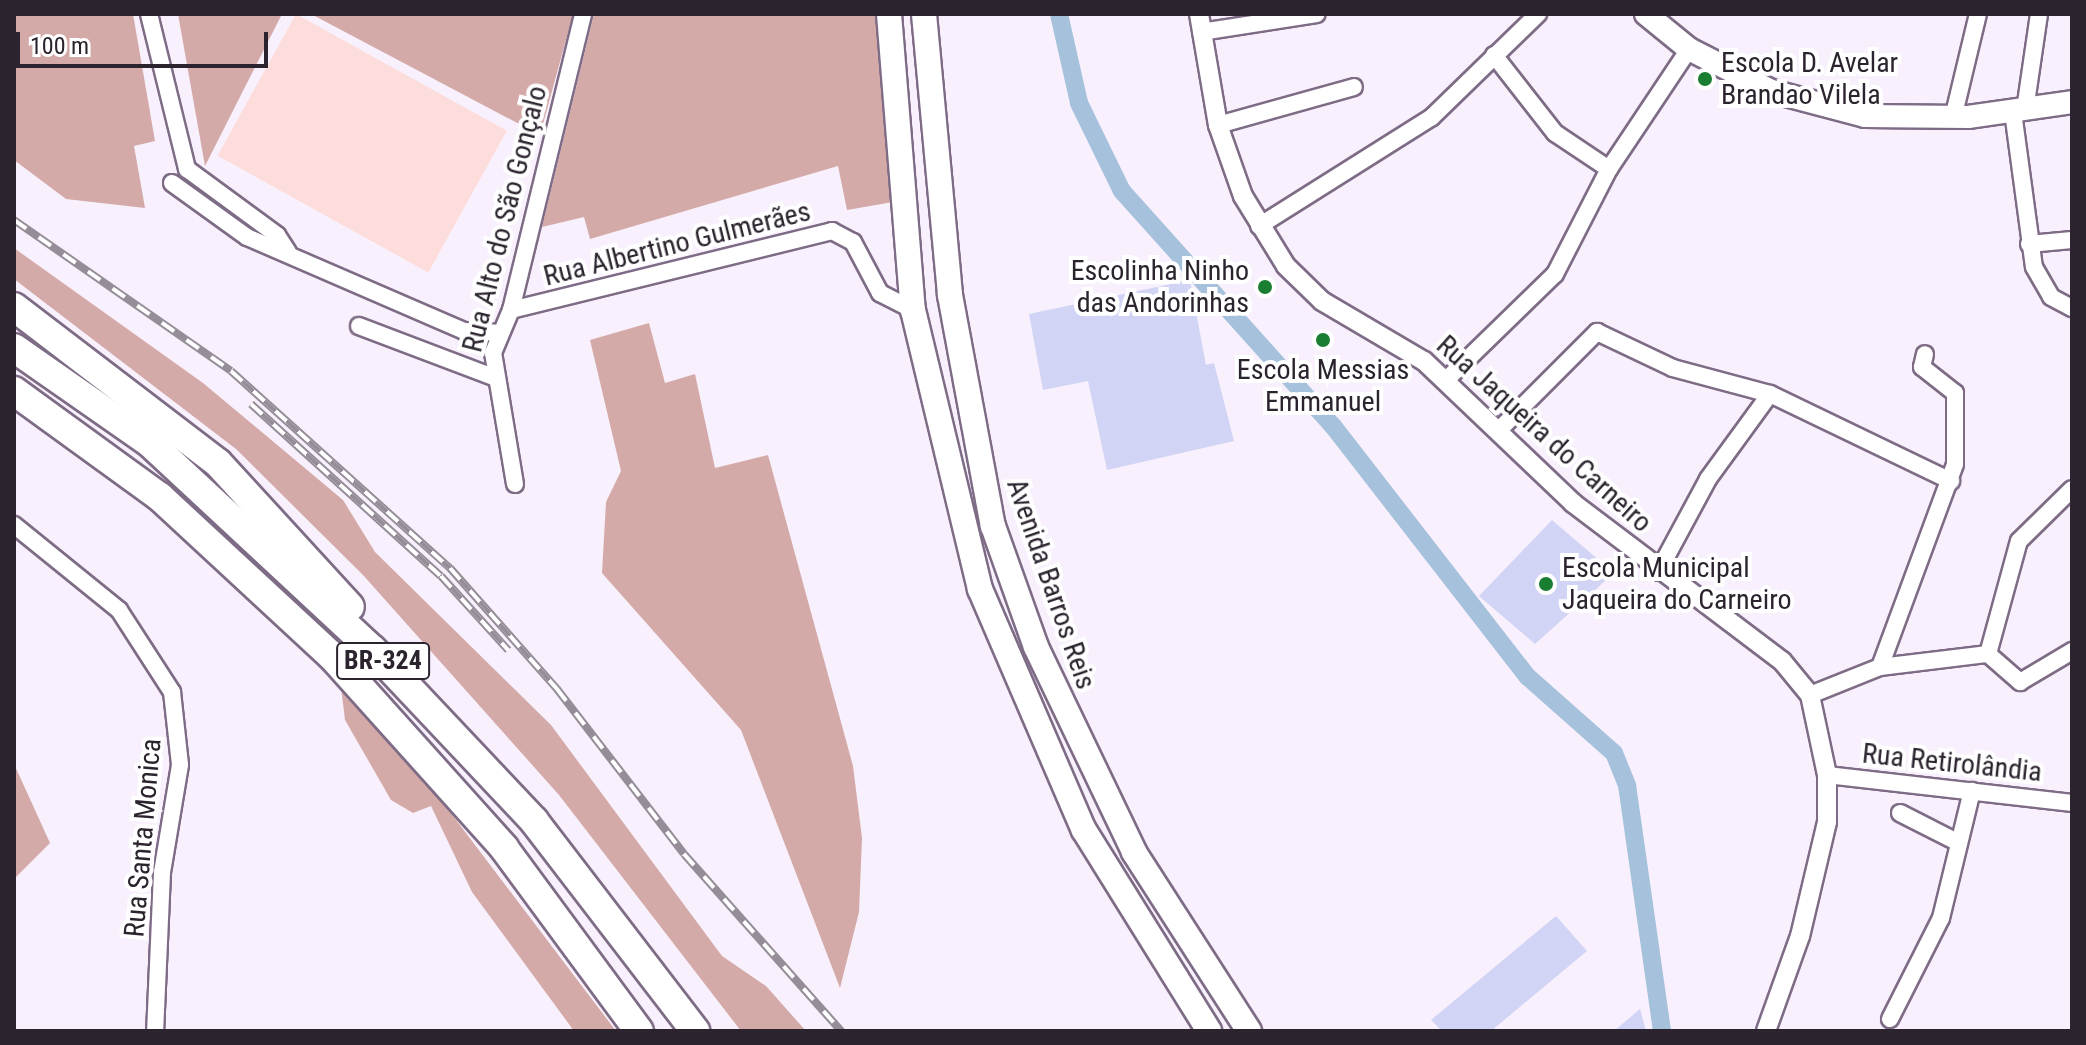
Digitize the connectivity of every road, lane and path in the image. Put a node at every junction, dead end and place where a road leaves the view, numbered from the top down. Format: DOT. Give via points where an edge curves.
graph roads {
  1 [pos="149,14"];
  2 [pos="583,14"];
  3 [pos="889,14"];
  4 [pos="924,14"];
  5 [pos="1317,14"];
  6 [pos="1646,14"];
  7 [pos="1978,14"];
  8 [pos="2039,14"];
  9 [pos="1528,17"];
  10 [pos="1200,23"];
  11 [pos="1689,49"];
  12 [pos="1494,55"];
  13 [pos="1354,87"];
  14 [pos="2072,102"];
  15 [pos="2019,111"];
  16 [pos="1953,118"];
  17 [pos="1218,125"];
  18 [pos="1609,169"];
  19 [pos="172,183"];
  20 [pos="1259,226"];
  21 [pos="2072,240"];
  22 [pos="2029,244"];
  23 [pos="288,252"];
  24 [pos="14,307"];
  25 [pos="2072,308"];
  26 [pos="511,310"];
  27 [pos="913,310"];
  28 [pos="359,326"];
  29 [pos="497,333"];
  30 [pos="14,348"];
  31 [pos="1925,354"];
  32 [pos="493,377"];
  33 [pos="1446,380"];
  34 [pos="14,391"];
  35 [pos="1770,394"];
  36 [pos="1499,430"];
  37 [pos="1951,481"];
  38 [pos="515,484"];
  39 [pos="2072,489"];
  40 [pos="14,525"];
  41 [pos="1658,572"];
  42 [pos="373,650"];
  43 [pos="2072,651"];
  44 [pos="1988,654"];
  45 [pos="1880,667"];
  46 [pos="1810,695"];
  47 [pos="1827,775"];
  48 [pos="1972,791"];
  49 [pos="2072,803"];
  50 [pos="1900,813"];
  51 [pos="1959,843"];
  52 [pos="1890,1019"];
  53 [pos="155,1031"];
  54 [pos="639,1031"];
  55 [pos="695,1031"];
  56 [pos="1209,1031"];
  57 [pos="1249,1031"];
  58 [pos="1766,1031"];
  1 -- 23 [label="street" via="187,169 277,235"];
  2 -- 26 [label="street, Rua Alto do São Gonçalo"];
  3 -- 27 [label="main road"];
  4 -- 57 [label="main road, Avenida Barros Reis" via="950,295 993,526 1042,661 1127,839"];
  5 -- 10 [label="street"];
  6 -- 11 [label="main road"];
  7 -- 16 [label="street"];
  8 -- 15 [label="street"];
  9 -- 12 [label="street"];
  10 -- 17 [label="street, Rua Jaqueira do Carneiro"];
  11 -- 16 [label="main road" via="1814,104 1865,116"];
  11 -- 18 [label="street"];
  12 -- 18 [label="street" via="1555,133"];
  12 -- 20 [label="street" via="1432,117"];
  13 -- 17 [label="street"];
  14 -- 15 [label="main road"];
  15 -- 16 [label="main road"];
  15 -- 22 [label="street"];
  17 -- 20 [label="street, Rua Jaqueira do Carneiro"];
  18 -- 33 [label="street" via="1555,274"];
  19 -- 23 [label="street" via="217,220"];
  20 -- 33 [label="street, Rua Jaqueira do Carneiro" via="1322,301"];
  21 -- 22 [label="street"];
  22 -- 25 [label="street" via="2040,284"];
  23 -- 29 [label="street" via="464,331"];
  24 -- 42 [label="highway" via="264,506 356,614"];
  26 -- 27 [label="street, Rua Albertino Gulmerães" via="832,231 853,242 880,293"];
  26 -- 29 [label="street, Rua Alto do São Gonçalo"];
  27 -- 56 [label="main road" via="951,492 1005,661 1084,830"];
  28 -- 32 [label="street"];
  29 -- 32 [label="street, Rua Alto do São Gonçalo"];
  30 -- 42 [label="highway, BR-324" via="150,443"];
  31 -- 37 [label="street" via="1922,367 1954,390"];
  32 -- 38 [label="street, Rua Alto do São Gonçalo"];
  33 -- 36 [label="street, Rua Jaqueira do Carneiro"];
  34 -- 54 [label="highway, BR-324" via="160,497 332,656 504,848"];
  35 -- 36 [label="street" via="1673,368 1600,332"];
  35 -- 37 [label="street"];
  35 -- 41 [label="street" via="1708,479"];
  36 -- 41 [label="street, Rua Jaqueira do Carneiro" via="1536,470"];
  37 -- 45 [label="street"];
  39 -- 44 [label="street" via="2019,541"];
  40 -- 53 [label="street, Rua Santa Monica" via="119,610 172,692 180,765 162,873"];
  41 -- 46 [label="street, Rua Jaqueira do Carneiro" via="1782,661"];
  42 -- 55 [label="highway, BR-324" via="534,821"];
  43 -- 44 [label="street" via="2016,683"];
  44 -- 45 [label="street"];
  45 -- 46 [label="street"];
  46 -- 47 [label="street, Rua Jaqueira do Carneiro"];
  47 -- 48 [label="street, Rua Retirolândia"];
  47 -- 58 [label="street, Rua Jaqueira do Carneiro" via="1827,822 1800,936"];
  48 -- 49 [label="street, Rua Retirolândia"];
  48 -- 51 [label="street"];
  50 -- 51 [label="street"];
  51 -- 52 [label="street" via="1941,918"];
}
